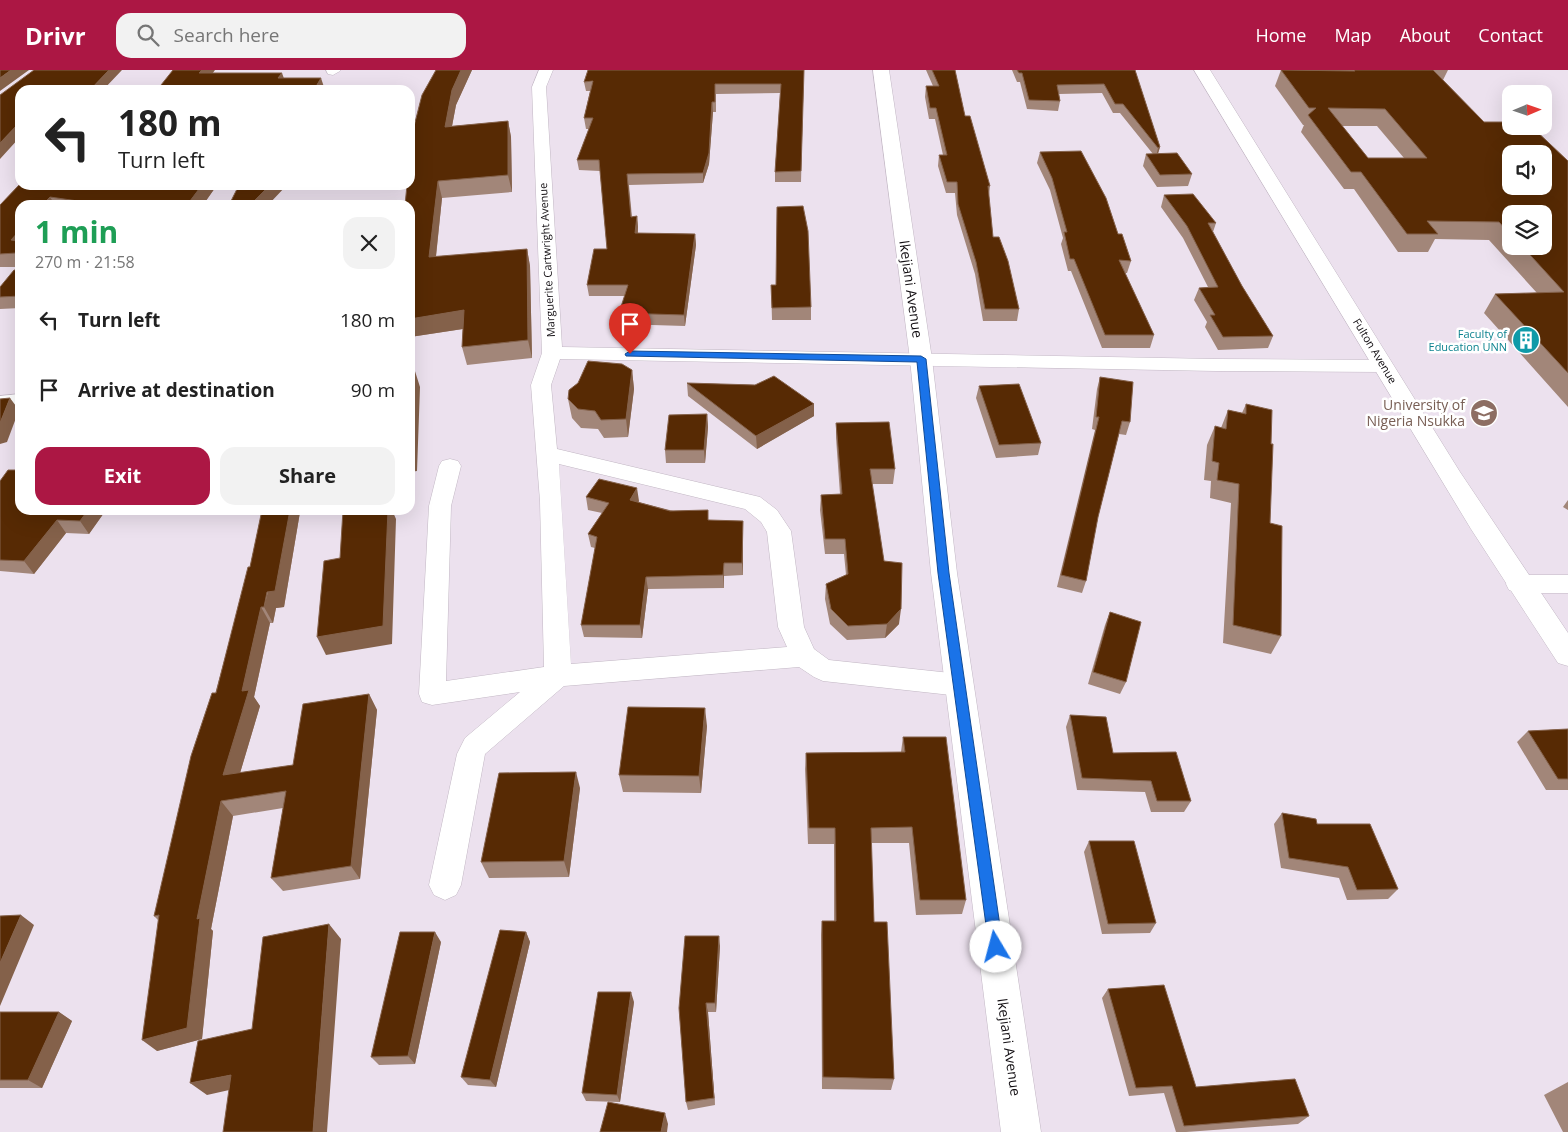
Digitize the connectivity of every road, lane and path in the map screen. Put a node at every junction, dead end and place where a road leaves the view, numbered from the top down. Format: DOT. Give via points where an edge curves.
graph roads {
  1 [pos="546,70"];
  2 [pos="881,70"];
  3 [pos="1202,70"];
  4 [pos="552,353"];
  5 [pos="921,359"];
  6 [pos="1383,366"];
  7 [pos="15,401"];
  8 [pos="0,403"];
  9 [pos="546,454"];
  10 [pos="450,466"];
  11 [pos="1518,584"];
  12 [pos="1568,584"];
  13 [pos="1568,655"];
  14 [pos="804,656"];
  15 [pos="558,676"];
  16 [pos="960,685"];
  17 [pos="445,885"];
  18 [pos="1021,1132"];
  1 -- 4 [label="street, Marguerite Cartwright Avenue" via="539,88"];
  2 -- 5 [label="street, Ikejiani Avenue"];
  3 -- 6 [label="street, Fulton Avenue"];
  4 -- 5 [label="street, Marguerite Cartwright Avenue"];
  4 -- 9 [label="street" via="540,385"];
  5 -- 6 [label="street, Marguerite Cartwright Avenue"];
  5 -- 16 [label="street, Ikejiani Avenue" via="944,573"];
  6 -- 11 [label="street, Fulton Avenue"];
  7 -- 8 [label="street"];
  9 -- 14 [label="street" via="752,503 769,516 779,531 791,627"];
  9 -- 15 [label="street"];
  10 -- 15 [label="street" via="440,506 432,694"];
  11 -- 12 [label="street"];
  11 -- 13 [label="street, Fulton Avenue"];
  14 -- 15 [label="street"];
  14 -- 16 [label="street" via="823,670"];
  15 -- 17 [label="street" via="475,746"];
  16 -- 18 [label="street, Ikejiani Avenue"];
}
